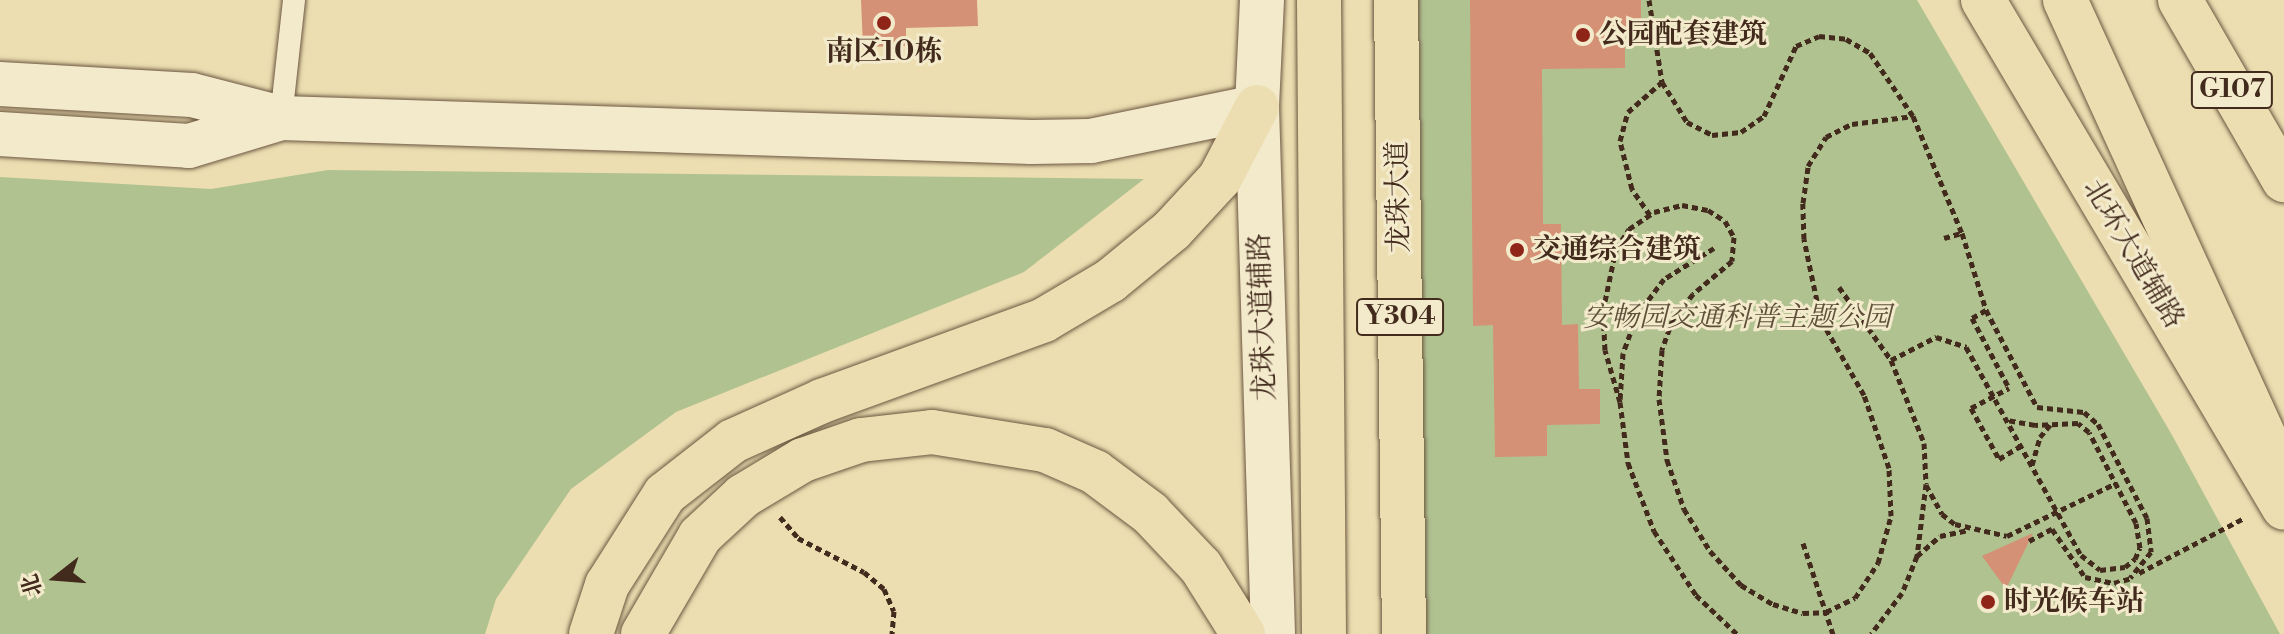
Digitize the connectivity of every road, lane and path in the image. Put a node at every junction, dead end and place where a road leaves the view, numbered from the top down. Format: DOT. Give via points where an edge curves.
graph roads {
  1 [pos="294,0"];
  2 [pos="1262,0"];
  3 [pos="1287,0"];
  4 [pos="1319,0"];
  5 [pos="1396,0"];
  6 [pos="1649,0"];
  7 [pos="1983,0"];
  8 [pos="2065,0"];
  9 [pos="2180,0"];
  10 [pos="1662,82"];
  11 [pos="0,84"];
  12 [pos="1257,107"];
  13 [pos="1913,116"];
  14 [pos="281,118"];
  15 [pos="0,134"];
  16 [pos="1320,140"];
  17 [pos="2284,180"];
  18 [pos="1650,215"];
  19 [pos="1962,233"];
  20 [pos="1944,238"];
  21 [pos="1714,248"];
  22 [pos="1839,287"];
  23 [pos="1986,310"];
  24 [pos="1891,360"];
  25 [pos="1620,402"];
  26 [pos="2008,420"];
  27 [pos="2051,424"];
  28 [pos="2021,446"];
  29 [pos="2032,465"];
  30 [pos="2116,483"];
  31 [pos="1926,484"];
  32 [pos="2282,496"];
  33 [pos="774,509"];
  34 [pos="2058,514"];
  35 [pos="1969,530"];
  36 [pos="2029,541"];
  37 [pos="1803,543"];
  38 [pos="1917,556"];
  39 [pos="2130,578"];
  40 [pos="1826,612"];
  41 [pos="591,634"];
  42 [pos="643,634"];
  43 [pos="892,634"];
  44 [pos="1243,634"];
  45 [pos="1273,634"];
  46 [pos="1324,634"];
  47 [pos="1404,634"];
  48 [pos="1737,634"];
  49 [pos="1833,634"];
  50 [pos="1871,634"];
  1 -- 14 [label="lane"];
  2 -- 12 [label="street, 龙珠大道辅路"];
  3 -- 16 [label="main road"];
  4 -- 16 [label="main road"];
  5 -- 47 [label="main road, 龙珠大道 / Y304"];
  6 -- 10 [label="path"];
  7 -- 32 [label="main road, 北环大道辅路"];
  8 -- 32 [label="main road"];
  9 -- 17 [label="main road, G107"];
  10 -- 13 [label="path" via="1687,122 1712,135 1741,132 1764,116 1796,46 1819,36 1846,39 1870,53"];
  10 -- 18 [label="path" via="1628,112 1620,141 1632,189"];
  11 -- 14 [label="street" via="192,95"];
  12 -- 14 [label="street" via="1091,141 1032,142"];
  12 -- 41 [label="main road" via="1220,178 1172,230 1110,281 1044,320 822,401 733,441 665,494 607,585"];
  12 -- 45 [label="street, 龙珠大道辅路"];
  13 -- 19 [label="path"];
  13 -- 40 [label="path" via="1852,124 1826,137 1808,166 1804,239 1811,286 1821,320 1880,432 1890,480 1891,516 1878,563 1855,598"];
  14 -- 15 [label="street" via="189,146"];
  16 -- 46 [label="main road"];
  18 -- 25 [label="path" via="1629,229 1606,283 1605,350"];
  18 -- 40 [label="path" via="1682,205 1708,210 1725,221 1734,237 1732,261 1683,306 1662,350 1659,399 1667,460 1684,509 1710,551 1741,585 1773,604 1803,613"];
  19 -- 20 [label="path"];
  19 -- 23 [label="path"];
  21 -- 25 [label="path" via="1664,279 1637,315 1623,353"];
  22 -- 24 [label="path"];
  23 -- 28 [label="path, bridge" via="1972,318 2009,388 1971,408 1999,459"];
  23 -- 39 [label="path" via="2037,407 2084,412 2098,424 2151,534 2151,552"];
  24 -- 26 [label="path" via="1921,342 1951,338 1976,361"];
  24 -- 31 [label="path" via="1924,443"];
  25 -- 48 [label="path" via="1628,463 1654,531 1696,595"];
  26 -- 27 [label="path"];
  26 -- 28 [label="path"];
  27 -- 29 [label="path" via="2040,437"];
  27 -- 30 [label="path" via="2078,423 2089,432"];
  28 -- 29 [label="path"];
  29 -- 34 [label="path"];
  30 -- 34 [label="path"];
  30 -- 34 [label="path" via="2140,534 2140,548 2125,567 2100,570 2089,564"];
  31 -- 35 [label="path" via="1942,514"];
  31 -- 38 [label="path"];
  32 -- 39 [label="path"];
  33 -- 43 [label="path" via="798,538 884,589 894,611"];
  34 -- 35 [label="path" via="2020,534"];
  35 -- 38 [label="path" via="1940,536"];
  36 -- 39 [label="path" via="2052,529 2085,577 2114,583"];
  37 -- 40 [label="path"];
  38 -- 50 [label="path" via="1902,593"];
  40 -- 49 [label="path"];
  42 -- 44 [label="main road" via="700,536 743,496 803,460 861,440 932,432 1045,450 1095,472 1150,513 1201,567"];
}
